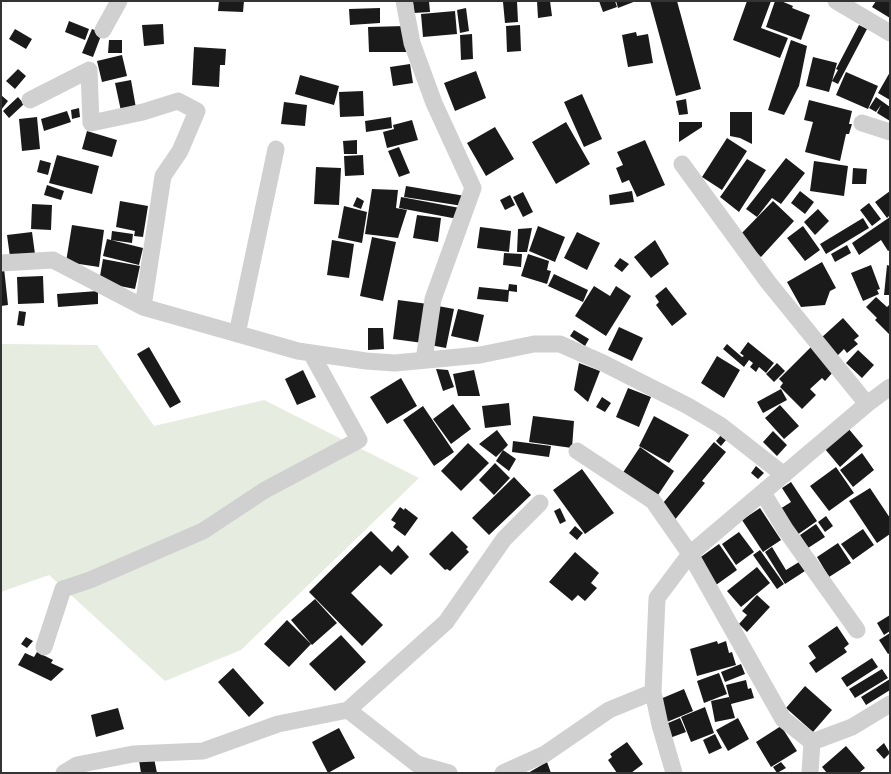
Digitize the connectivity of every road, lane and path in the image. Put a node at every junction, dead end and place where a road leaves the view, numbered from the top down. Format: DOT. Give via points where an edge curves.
graph roads {
  1 [pos="119,1"];
  2 [pos="404,1"];
  3 [pos="836,1"];
  4 [pos="103,30"];
  5 [pos="890,33"];
  6 [pos="30,100"];
  7 [pos="862,123"];
  8 [pos="890,132"];
  9 [pos="276,149"];
  10 [pos="682,164"];
  11 [pos="1,263"];
  12 [pos="143,307"];
  13 [pos="236,334"];
  14 [pos="311,353"];
  15 [pos="424,360"];
  16 [pos="890,387"];
  17 [pos="867,404"];
  18 [pos="577,451"];
  19 [pos="784,475"];
  20 [pos="763,493"];
  21 [pos="540,503"];
  22 [pos="690,554"];
  23 [pos="857,630"];
  24 [pos="44,647"];
  25 [pos="653,692"];
  26 [pos="890,704"];
  27 [pos="348,710"];
  28 [pos="812,742"];
  29 [pos="412,769"];
  30 [pos="64,773"];
  31 [pos="449,773"];
  32 [pos="503,773"];
  33 [pos="674,773"];
  34 [pos="810,773"];
  1 -- 4 [label="street"];
  2 -- 15 [label="street" via="412,42 434,104 473,188 433,299"];
  3 -- 5 [label="street"];
  6 -- 12 [label="street" via="89,70 91,124 178,101 197,111 180,151 163,176"];
  7 -- 8 [label="street"];
  9 -- 13 [label="street"];
  10 -- 17 [label="street" via="768,282"];
  11 -- 12 [label="street" via="53,260"];
  12 -- 13 [label="street"];
  13 -- 14 [label="street"];
  14 -- 15 [label="street" via="395,363"];
  14 -- 24 [label="street" via="359,440 265,490 203,531 90,580 63,589"];
  15 -- 19 [label="street" via="480,355 534,344 560,344 688,406 720,425"];
  16 -- 17 [label="street"];
  17 -- 19 [label="street"];
  18 -- 22 [label="street" via="653,501"];
  19 -- 20 [label="street"];
  20 -- 22 [label="street"];
  20 -- 23 [label="street" via="784,529"];
  21 -- 27 [label="street" via="504,539 446,622"];
  22 -- 25 [label="street" via="657,598"];
  22 -- 28 [label="street" via="783,719"];
  25 -- 32 [label="street" via="609,710 545,754"];
  25 -- 33 [label="street"];
  26 -- 28 [label="street" via="852,727"];
  27 -- 29 [label="street"];
  27 -- 30 [label="street" via="278,724 203,751 133,754 77,765"];
  28 -- 34 [label="street"];
  29 -- 31 [label="street"];
}
